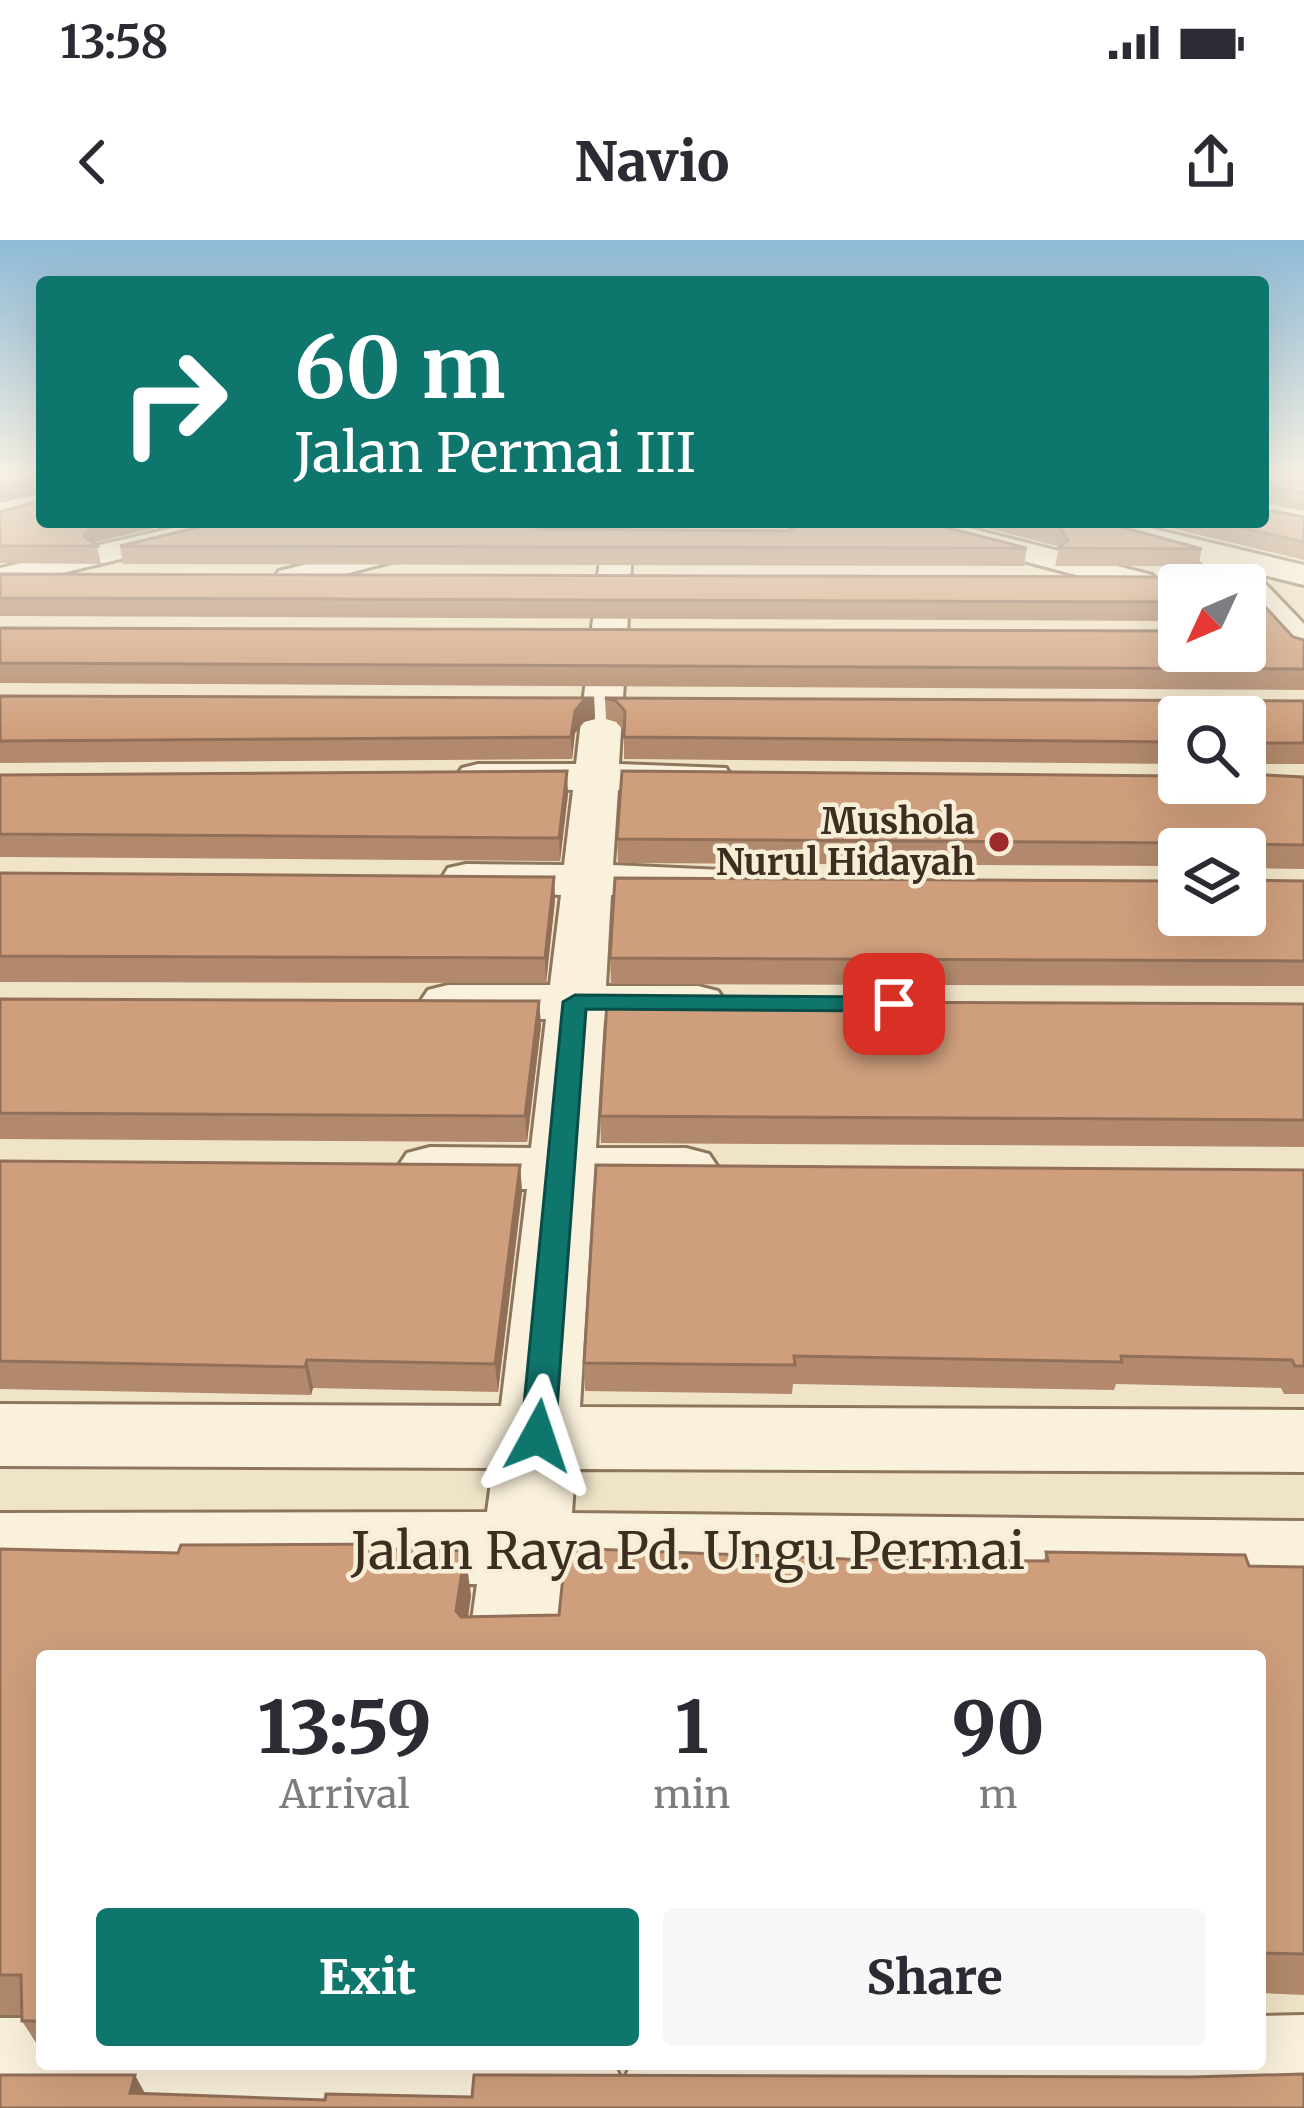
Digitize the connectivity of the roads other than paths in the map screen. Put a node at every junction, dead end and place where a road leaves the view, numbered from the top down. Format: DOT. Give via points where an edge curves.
graph roads {
  1 [pos="72,561"];
  2 [pos="347,561"];
  3 [pos="614,561"];
  4 [pos="1060,561"];
  5 [pos="1265,561"];
  6 [pos="1304,575"];
  7 [pos="0,578"];
  8 [pos="134,578"];
  9 [pos="430,579"];
  10 [pos="997,582"];
  11 [pos="1140,582"];
  12 [pos="1158,582"];
  13 [pos="1266,602"];
  14 [pos="1297,634"];
  15 [pos="1266,635"];
  16 [pos="597,776"];
  17 [pos="430,777"];
  18 [pos="760,778"];
  19 [pos="422,879"];
  20 [pos="587,879"];
  21 [pos="753,881"];
  22 [pos="575,1002"];
  23 [pos="391,1003"];
  24 [pos="740,1003"];
  25 [pos="374,1167"];
  26 [pos="560,1169"];
  27 [pos="752,1169"];
  28 [pos="0,1435"];
  29 [pos="538,1436"];
  30 [pos="1304,1442"];
  31 [pos="522,1548"];
  32 [pos="0,1549"];
  33 [pos="1304,1557"];
  34 [pos="514,1650"];
  35 [pos="1304,2073"];
  36 [pos="0,2076"];
  37 [pos="479,2083"];
  1 -- 7 [label="street"];
  2 -- 9 [label="street" via="280,578"];
  3 -- 16 [label="street"];
  4 -- 11 [label="street"];
  5 -- 6 [label="street"];
  7 -- 8 [label="street"];
  10 -- 11 [label="street"];
  11 -- 12 [label="street"];
  13 -- 14 [label="street"];
  14 -- 15 [label="street"];
  16 -- 17 [label="street"];
  16 -- 18 [label="street"];
  16 -- 20 [label="street"];
  19 -- 20 [label="street"];
  20 -- 21 [label="street"];
  20 -- 22 [label="street"];
  22 -- 23 [label="street"];
  22 -- 24 [label="street"];
  22 -- 26 [label="street"];
  25 -- 26 [label="street"];
  26 -- 27 [label="street"];
  26 -- 29 [label="street"];
  28 -- 29 [label="street"];
  29 -- 30 [label="street"];
  29 -- 31 [label="street"];
  31 -- 32 [label="street, Jalan Raya Pd. Ungu Permai"];
  31 -- 33 [label="street, Jalan Raya Pd. Ungu Permai"];
  31 -- 34 [label="street"];
  35 -- 37 [label="street"];
  36 -- 37 [label="street"];
}
